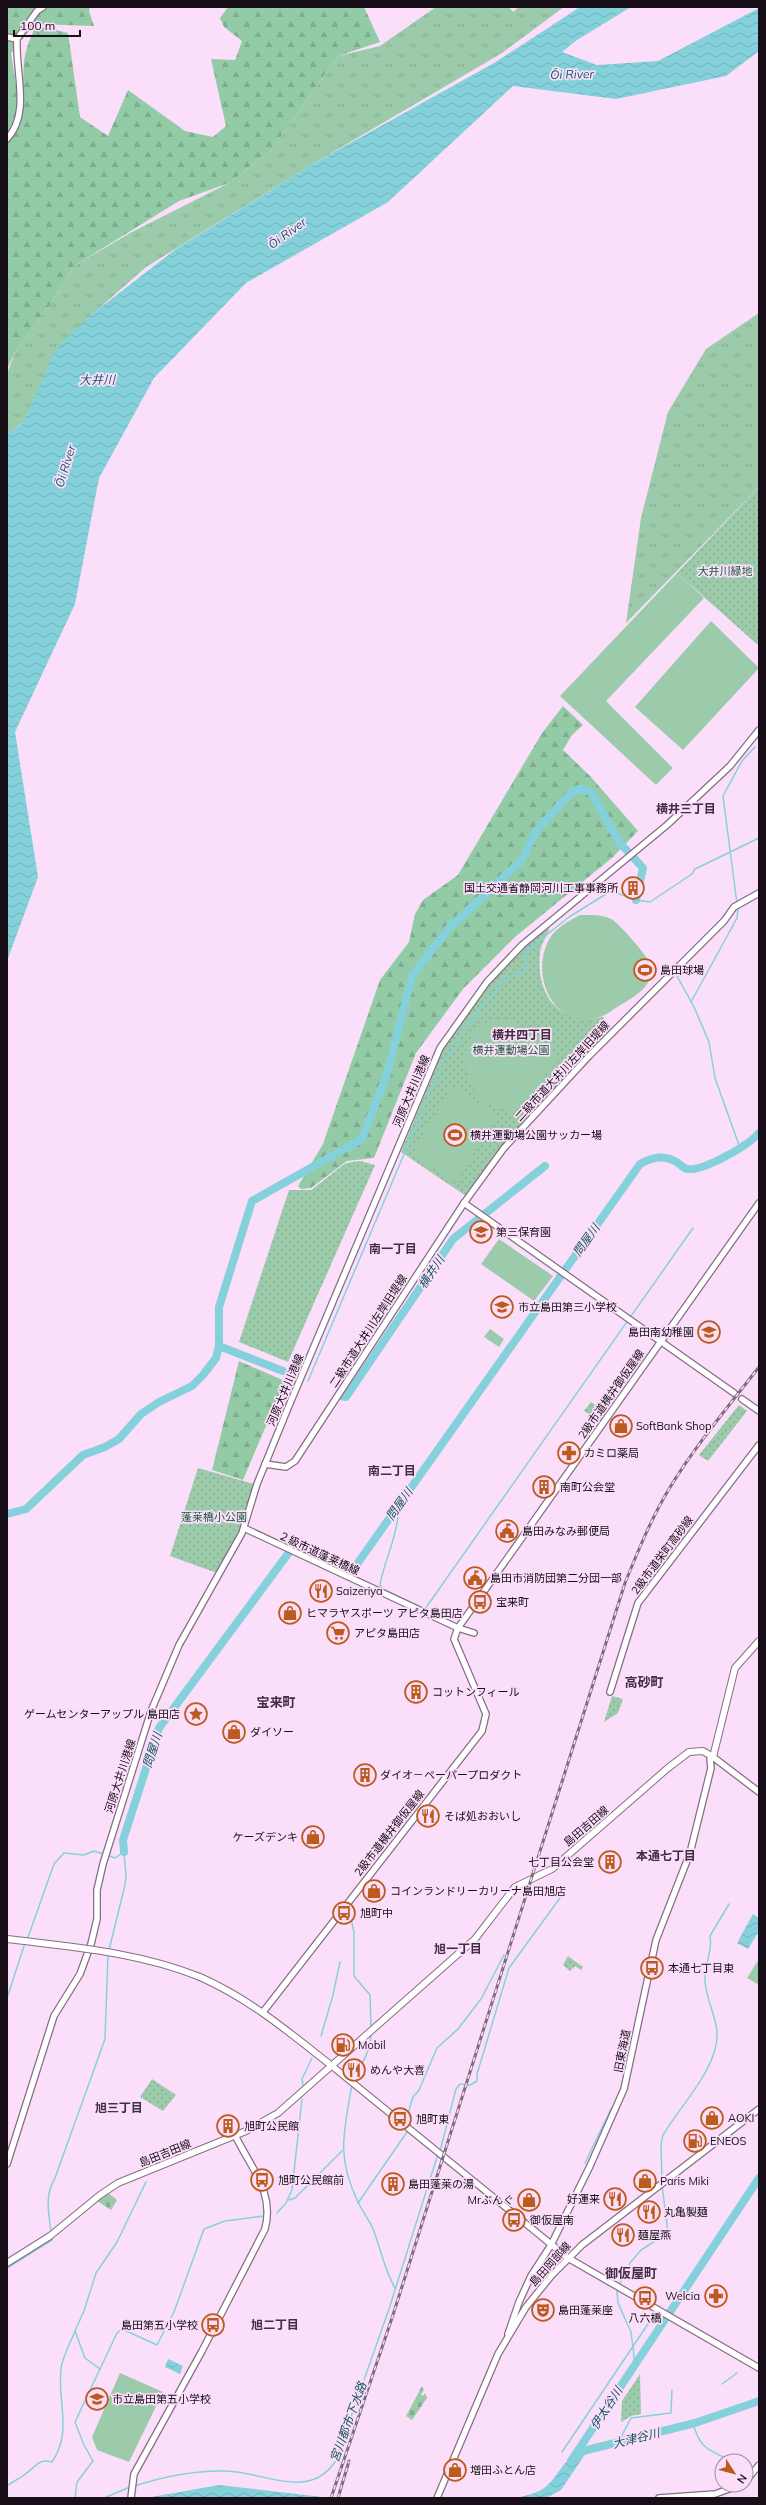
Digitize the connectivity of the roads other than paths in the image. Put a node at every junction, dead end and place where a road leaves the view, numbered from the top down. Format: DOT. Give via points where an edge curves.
graph roads {
  1 [pos="43,7"];
  2 [pos="7,37"];
  3 [pos="17,39"];
  4 [pos="7,139"];
  5 [pos="759,730"];
  6 [pos="759,893"];
  7 [pos="464,1203"];
  8 [pos="759,1203"];
  9 [pos="661,1341"];
  10 [pos="734,1393"];
  11 [pos="742,1399"];
  12 [pos="759,1411"];
  13 [pos="759,1444"];
  14 [pos="265,1464"];
  15 [pos="244,1528"];
  16 [pos="458,1628"];
  17 [pos="474,1633"];
  18 [pos="759,1641"];
  19 [pos="610,1692"];
  20 [pos="713,1757"];
  21 [pos="759,1792"];
  22 [pos="7,1939"];
  23 [pos="263,2012"];
  24 [pos="332,2066"];
  25 [pos="759,2109"];
  26 [pos="235,2135"];
  27 [pos="7,2164"];
  28 [pos="551,2245"];
  29 [pos="568,2258"];
  30 [pos="7,2263"];
  31 [pos="508,2334"];
  32 [pos="759,2368"];
  33 [pos="718,2493"];
  34 [pos="131,2496"];
  35 [pos="437,2498"];
  36 [pos="659,2498"];
  1 -- 3 [label="street" via="37,11"];
  2 -- 3 [label="street"];
  3 -- 4 [label="street" via="19,115 15,129"];
  5 -- 14 [label="street, 河原大井川港線" via="730,766 668,825 522,945 487,982 460,1018 434,1062"];
  6 -- 7 [label="street, 二級市道大井川左岸旧堤線" via="734,906 724,921 566,1080 504,1148"];
  7 -- 9 [label="street"];
  7 -- 14 [label="street, 二級市道大井川左岸旧堤線" via="295,1461 286,1468"];
  8 -- 9 [label="street, 2級市道横井御仮屋線"];
  9 -- 10 [label="street"];
  9 -- 16 [label="street, 2級市道横井御仮屋線"];
  11 -- 12 [label="street"];
  13 -- 19 [label="street, 2級市道栄町高砂線" via="638,1602"];
  14 -- 15 [label="street, 河原大井川港線"];
  15 -- 16 [label="street, ２級市道蓬莱橋線"];
  15 -- 27 [label="street, 河原大井川港線" via="179,1645 151,1711 103,1864 97,1890 97,1919 91,1944 80,1974 54,2016"];
  16 -- 17 [label="street, ２級市道蓬莱橋線"];
  16 -- 23 [label="street, 2級市道横井御仮屋線" via="454,1639 486,1714 484,1727"];
  18 -- 20 [label="main road" via="736,1668"];
  20 -- 21 [label="street"];
  20 -- 24 [label="main road, 島田吉田線" via="703,1751 689,1752 552,1869 515,1887 475,1939"];
  20 -- 28 [label="street, 旧東海道" via="710,1759 711,1768 690,1853 656,1940 624,2090"];
  22 -- 23 [label="main road, bridge" via="127,1955 159,1962 221,1986"];
  23 -- 24 [label="main road"];
  24 -- 26 [label="main road, 島田吉田線" via="278,2113"];
  24 -- 28 [label="street"];
  25 -- 29 [label="street, 島田岡部線" via="582,2244"];
  26 -- 30 [label="main road, 島田吉田線" via="118,2184 100,2195 50,2236"];
  26 -- 34 [label="street" via="267,2198 269,2213 265,2229 134,2474"];
  28 -- 29 [label="street"];
  28 -- 31 [label="street, 旧東海道" via="531,2276"];
  29 -- 31 [label="street, 島田岡部線" via="526,2307"];
  29 -- 32 [label="street"];
  31 -- 35 [label="street, 島田岡部線" via="488,2374"];
  33 -- 36 [label="street"];
}
